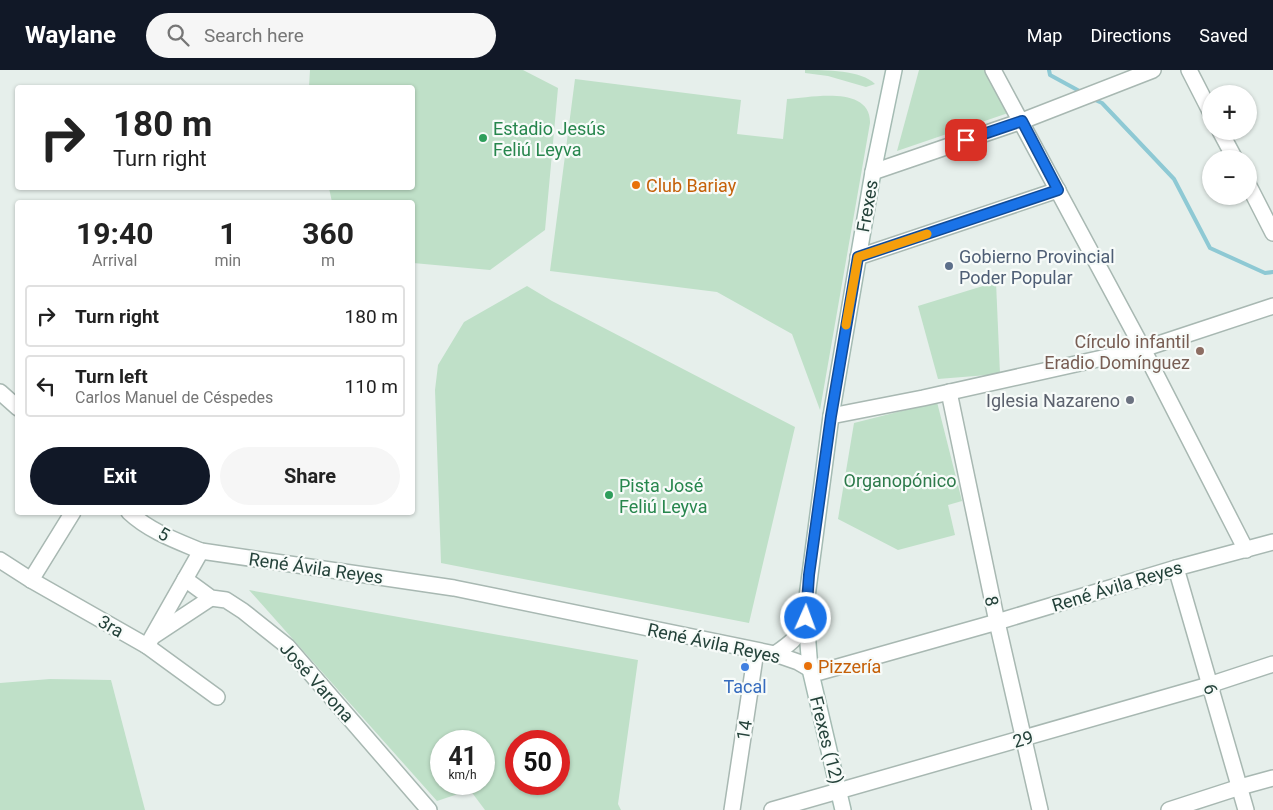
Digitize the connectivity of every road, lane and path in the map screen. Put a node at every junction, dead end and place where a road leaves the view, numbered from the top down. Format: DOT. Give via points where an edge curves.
graph roads {
  1 [pos="894,70"];
  2 [pos="993,70"];
  3 [pos="1153,70"];
  4 [pos="1189,70"];
  5 [pos="1202,95"];
  6 [pos="1022,121"];
  7 [pos="873,172"];
  8 [pos="1058,190"];
  9 [pos="1257,202"];
  10 [pos="1273,233"];
  11 [pos="858,257"];
  12 [pos="1273,306"];
  13 [pos="1143,349"];
  14 [pos="0,392"];
  15 [pos="949,392"];
  16 [pos="15,405"];
  17 [pos="831,416"];
  18 [pos="71,515"];
  19 [pos="132,515"];
  20 [pos="1273,542"];
  21 [pos="1246,550"];
  22 [pos="201,551"];
  23 [pos="0,560"];
  24 [pos="1176,568"];
  25 [pos="185,579"];
  26 [pos="31,580"];
  27 [pos="807,597"];
  28 [pos="211,598"];
  29 [pos="997,622"];
  30 [pos="149,642"];
  31 [pos="756,651"];
  32 [pos="775,654"];
  33 [pos="1273,664"];
  34 [pos="810,669"];
  35 [pos="1209,685"];
  36 [pos="217,697"];
  37 [pos="1025,739"];
  38 [pos="1273,778"];
  39 [pos="1240,787"];
  40 [pos="839,791"];
  41 [pos="429,810"];
  42 [pos="732,810"];
  43 [pos="772,810"];
  44 [pos="843,810"];
  45 [pos="1040,810"];
  46 [pos="1169,810"];
  47 [pos="1246,810"];
  1 -- 7 [label="street, Frexes"];
  2 -- 6 [label="street"];
  3 -- 6 [label="street"];
  4 -- 5 [label="street"];
  6 -- 7 [label="street"];
  6 -- 8 [label="street"];
  7 -- 11 [label="street, Frexes"];
  8 -- 11 [label="street"];
  8 -- 13 [label="street"];
  9 -- 10 [label="street"];
  11 -- 17 [label="street, Frexes"];
  12 -- 13 [label="street"];
  13 -- 15 [label="street"];
  13 -- 21 [label="street"];
  14 -- 16 [label="street"];
  15 -- 17 [label="street"];
  15 -- 29 [label="street, 8"];
  17 -- 27 [label="street, Frexes"];
  18 -- 26 [label="street"];
  19 -- 22 [label="street, 5" via="168,537"];
  20 -- 21 [label="street, René Ávila Reyes"];
  21 -- 24 [label="street, René Ávila Reyes"];
  22 -- 25 [label="street"];
  22 -- 31 [label="street, René Ávila Reyes" via="454,588"];
  23 -- 26 [label="street, 3ra"];
  24 -- 29 [label="street, René Ávila Reyes"];
  24 -- 35 [label="street, 6"];
  25 -- 28 [label="street, José Varona"];
  25 -- 30 [label="street"];
  26 -- 30 [label="street, 3ra"];
  27 -- 32 [label="street" via="801,630"];
  27 -- 34 [label="street, Frexes"];
  28 -- 30 [label="street"];
  28 -- 41 [label="street, José Varona" via="226,600 286,646"];
  29 -- 34 [label="street, René Ávila Reyes" via="820,672"];
  29 -- 37 [label="street, 8"];
  30 -- 36 [label="street, 3ra"];
  31 -- 32 [label="street, René Ávila Reyes"];
  31 -- 42 [label="street, 14"];
  32 -- 34 [label="street, René Ávila Reyes"];
  33 -- 35 [label="street, 29"];
  34 -- 40 [label="street, Frexes (12)"];
  35 -- 37 [label="street, 29"];
  35 -- 39 [label="street, 6"];
  37 -- 40 [label="street, 29"];
  37 -- 45 [label="street, 8"];
  38 -- 39 [label="street"];
  39 -- 46 [label="street"];
  39 -- 47 [label="street, 6"];
  40 -- 43 [label="street, 29"];
  40 -- 44 [label="street, Frexes (12)"];
}
